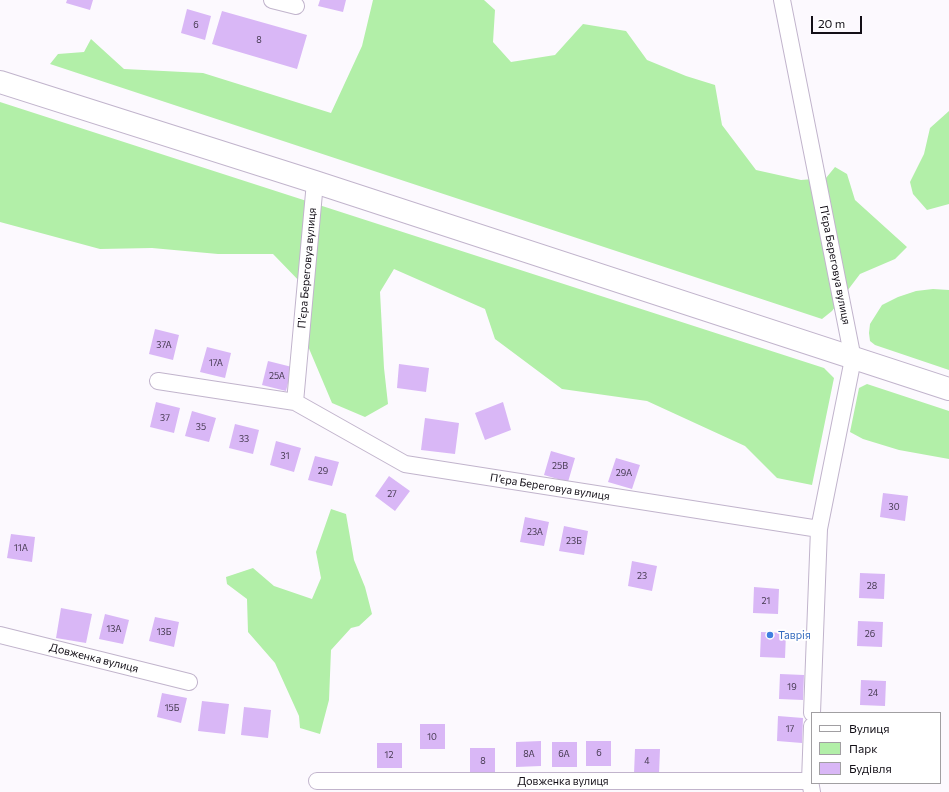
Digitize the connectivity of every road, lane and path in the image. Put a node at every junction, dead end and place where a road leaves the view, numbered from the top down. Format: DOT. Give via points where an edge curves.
graph roads {
  1 [pos="272,0"];
  2 [pos="782,0"];
  3 [pos="296,6"];
  4 [pos="0,82"];
  5 [pos="315,182"];
  6 [pos="853,359"];
  7 [pos="158,380"];
  8 [pos="949,389"];
  9 [pos="295,402"];
  10 [pos="819,529"];
  11 [pos="0,635"];
  12 [pos="189,682"];
  13 [pos="812,712"];
  14 [pos="317,781"];
  15 [pos="631,787"];
  16 [pos="811,787"];
  1 -- 3 [label="street"];
  2 -- 6 [label="street, П’єра Береговуа вулиця"];
  4 -- 5 [label="highway"];
  5 -- 6 [label="highway"];
  5 -- 9 [label="street, П’єра Береговуа вулиця"];
  6 -- 8 [label="highway"];
  6 -- 10 [label="street, П’єра Береговуа вулиця"];
  7 -- 9 [label="street, П’єра Береговуа вулиця"];
  9 -- 10 [label="street, П’єра Береговуа вулиця" via="405,464"];
  10 -- 13 [label="street, П’єра Береговуа вулиця"];
  11 -- 12 [label="street, Довженка вулиця"];
  14 -- 15 [label="street, Довженка вулиця"];
  15 -- 16 [label="street, Довженка вулиця"];
}
